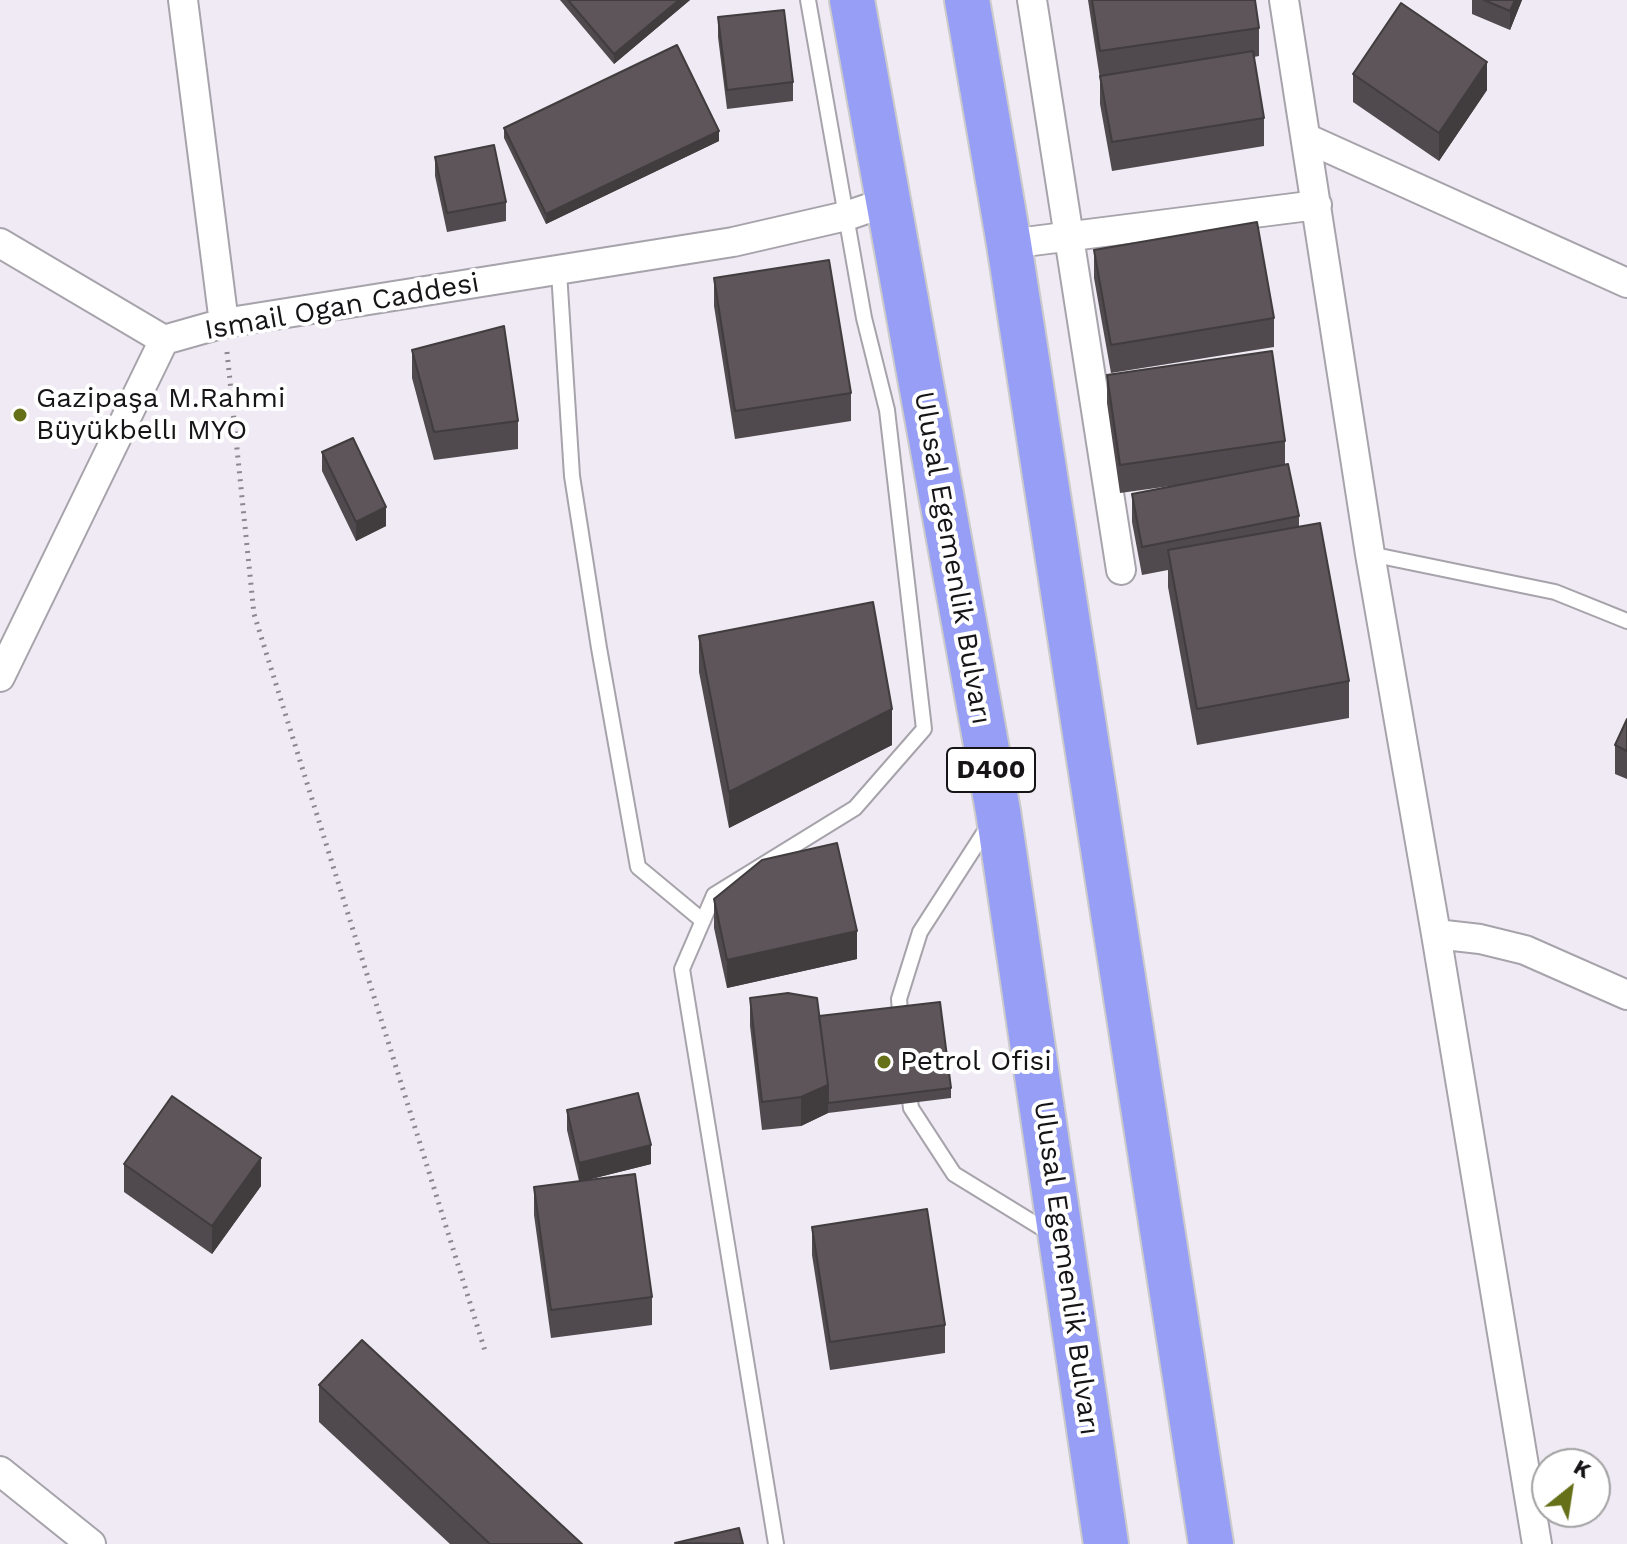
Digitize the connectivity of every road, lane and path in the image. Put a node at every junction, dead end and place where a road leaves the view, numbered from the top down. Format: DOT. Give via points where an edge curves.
graph roads {
  1 [pos="183,0"];
  2 [pos="808,0"];
  3 [pos="852,0"];
  4 [pos="967,0"];
  5 [pos="1032,0"];
  6 [pos="1284,0"];
  7 [pos="1306,138"];
  8 [pos="887,202"];
  9 [pos="1317,205"];
  10 [pos="846,216"];
  11 [pos="1070,236"];
  12 [pos="0,243"];
  13 [pos="1009,244"];
  14 [pos="559,272"];
  15 [pos="1627,283"];
  16 [pos="224,323"];
  17 [pos="164,340"];
  18 [pos="1370,554"];
  19 [pos="1121,570"];
  20 [pos="1627,621"];
  21 [pos="0,677"];
  22 [pos="998,811"];
  23 [pos="703,921"];
  24 [pos="1436,934"];
  25 [pos="1627,995"];
  26 [pos="904,1046"];
  27 [pos="907,1077"];
  28 [pos="1062,1241"];
  29 [pos="486,1354"];
  30 [pos="0,1471"];
  31 [pos="91,1544"];
  32 [pos="776,1544"];
  33 [pos="1106,1544"];
  34 [pos="1211,1544"];
  35 [pos="1537,1544"];
  1 -- 16 [label="street"];
  2 -- 10 [label="lane"];
  3 -- 8 [label="highway, Ulusal Egemenlik Bulvarı / D400"];
  4 -- 13 [label="highway"];
  5 -- 11 [label="street"];
  6 -- 7 [label="street"];
  7 -- 9 [label="street"];
  7 -- 15 [label="street"];
  8 -- 10 [label="street, Ismail Ogan Caddesi"];
  8 -- 22 [label="highway, Ulusal Egemenlik Bulvarı / D400"];
  9 -- 11 [label="street"];
  9 -- 18 [label="street"];
  10 -- 14 [label="street, Ismail Ogan Caddesi"];
  10 -- 23 [label="lane" via="887,410 924,729 855,808 714,895"];
  11 -- 13 [label="street"];
  11 -- 19 [label="street"];
  12 -- 17 [label="street"];
  13 -- 34 [label="highway"];
  14 -- 16 [label="street, Ismail Ogan Caddesi"];
  14 -- 23 [label="lane" via="572,476 638,867"];
  16 -- 17 [label="street, Ismail Ogan Caddesi"];
  16 -- 29 [label="path" via="254,614"];
  17 -- 21 [label="street"];
  18 -- 20 [label="lane" via="1555,592"];
  18 -- 24 [label="street"];
  22 -- 26 [label="lane" via="920,932 899,999"];
  22 -- 28 [label="highway, Ulusal Egemenlik Bulvarı / D400"];
  23 -- 32 [label="lane" via="682,969"];
  24 -- 25 [label="street" via="1525,950"];
  24 -- 35 [label="street"];
  27 -- 28 [label="lane" via="911,1108 954,1174"];
  28 -- 33 [label="highway, Ulusal Egemenlik Bulvarı / D400"];
  30 -- 31 [label="street"];
}
